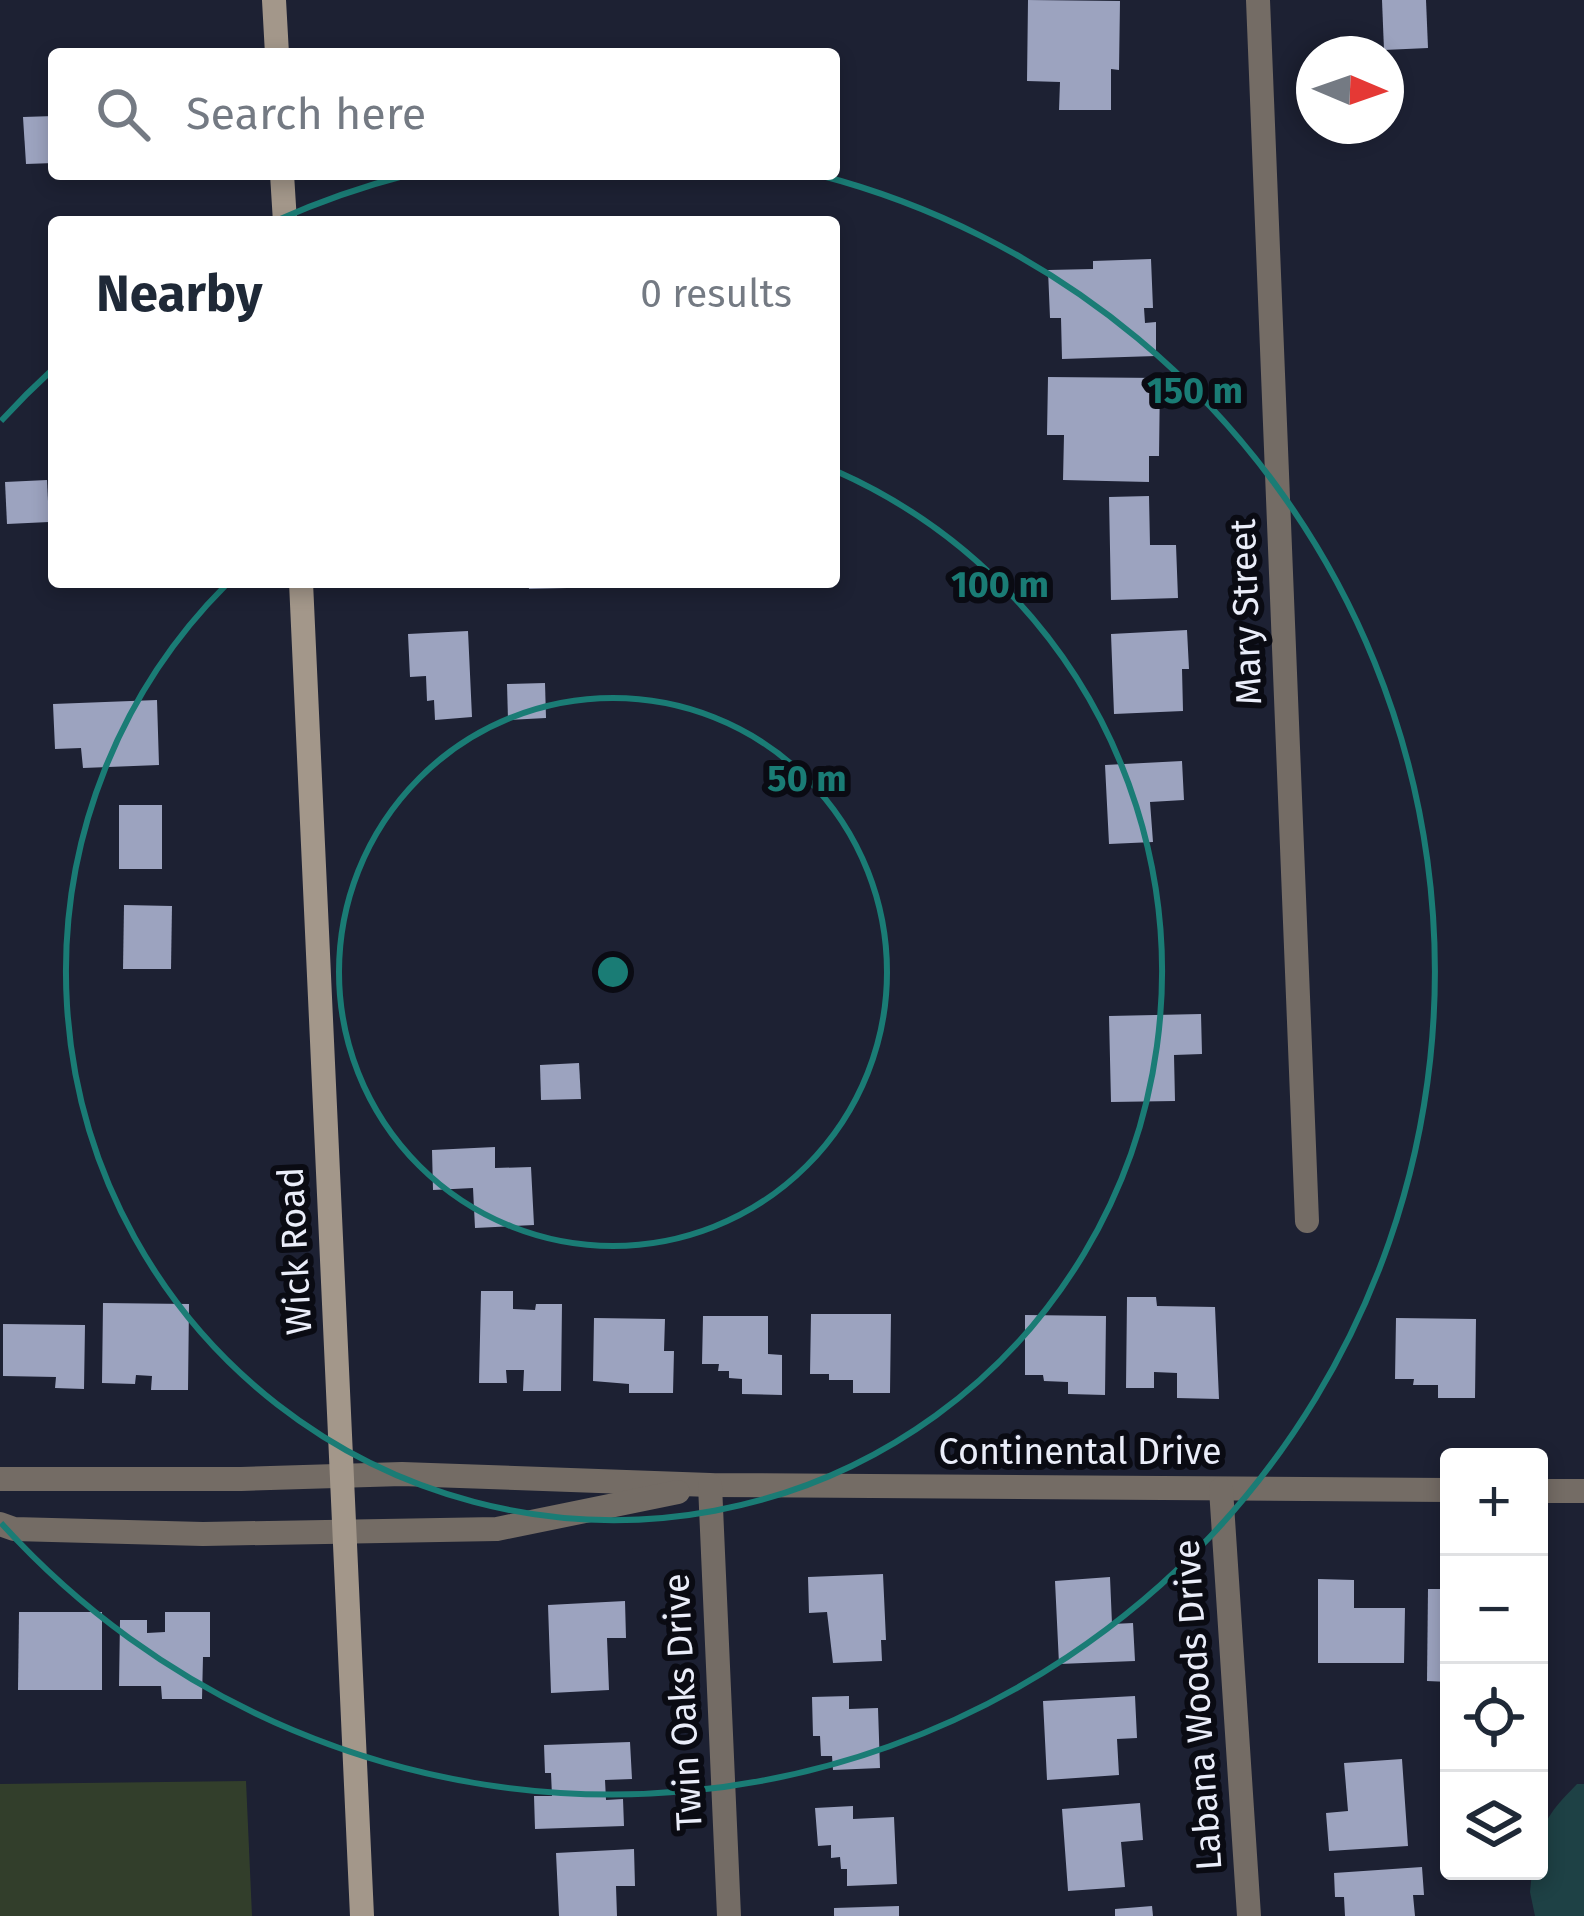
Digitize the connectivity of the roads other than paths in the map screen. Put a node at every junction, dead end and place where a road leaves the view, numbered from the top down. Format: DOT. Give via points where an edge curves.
graph roads {
  1 [pos="274,0"];
  2 [pos="1258,0"];
  3 [pos="277,48"];
  4 [pos="282,180"];
  5 [pos="284,216"];
  6 [pos="301,588"];
  7 [pos="1307,1221"];
  8 [pos="342,1474"];
  9 [pos="0,1479"];
  10 [pos="710,1485"];
  11 [pos="1222,1490"];
  12 [pos="1440,1490"];
  13 [pos="1548,1491"];
  14 [pos="1584,1491"];
  15 [pos="0,1524"];
  16 [pos="346,1533"];
  17 [pos="362,1916"];
  18 [pos="729,1916"];
  19 [pos="1249,1916"];
  1 -- 3 [label="street"];
  2 -- 7 [label="street, Mary Street"];
  4 -- 5 [label="street"];
  6 -- 8 [label="street, Wick Road"];
  8 -- 9 [label="street, Continental Drive"];
  8 -- 10 [label="street, Continental Drive"];
  8 -- 16 [label="street, Wick Road"];
  10 -- 11 [label="street, Continental Drive"];
  10 -- 16 [label="street, Continental Drive" via="497,1529"];
  10 -- 18 [label="street, Twin Oaks Drive"];
  11 -- 12 [label="street, Continental Drive"];
  11 -- 19 [label="street, Labana Woods Drive"];
  13 -- 14 [label="street"];
  15 -- 16 [label="street, Continental Drive"];
  16 -- 17 [label="street, Wick Road"];
}
